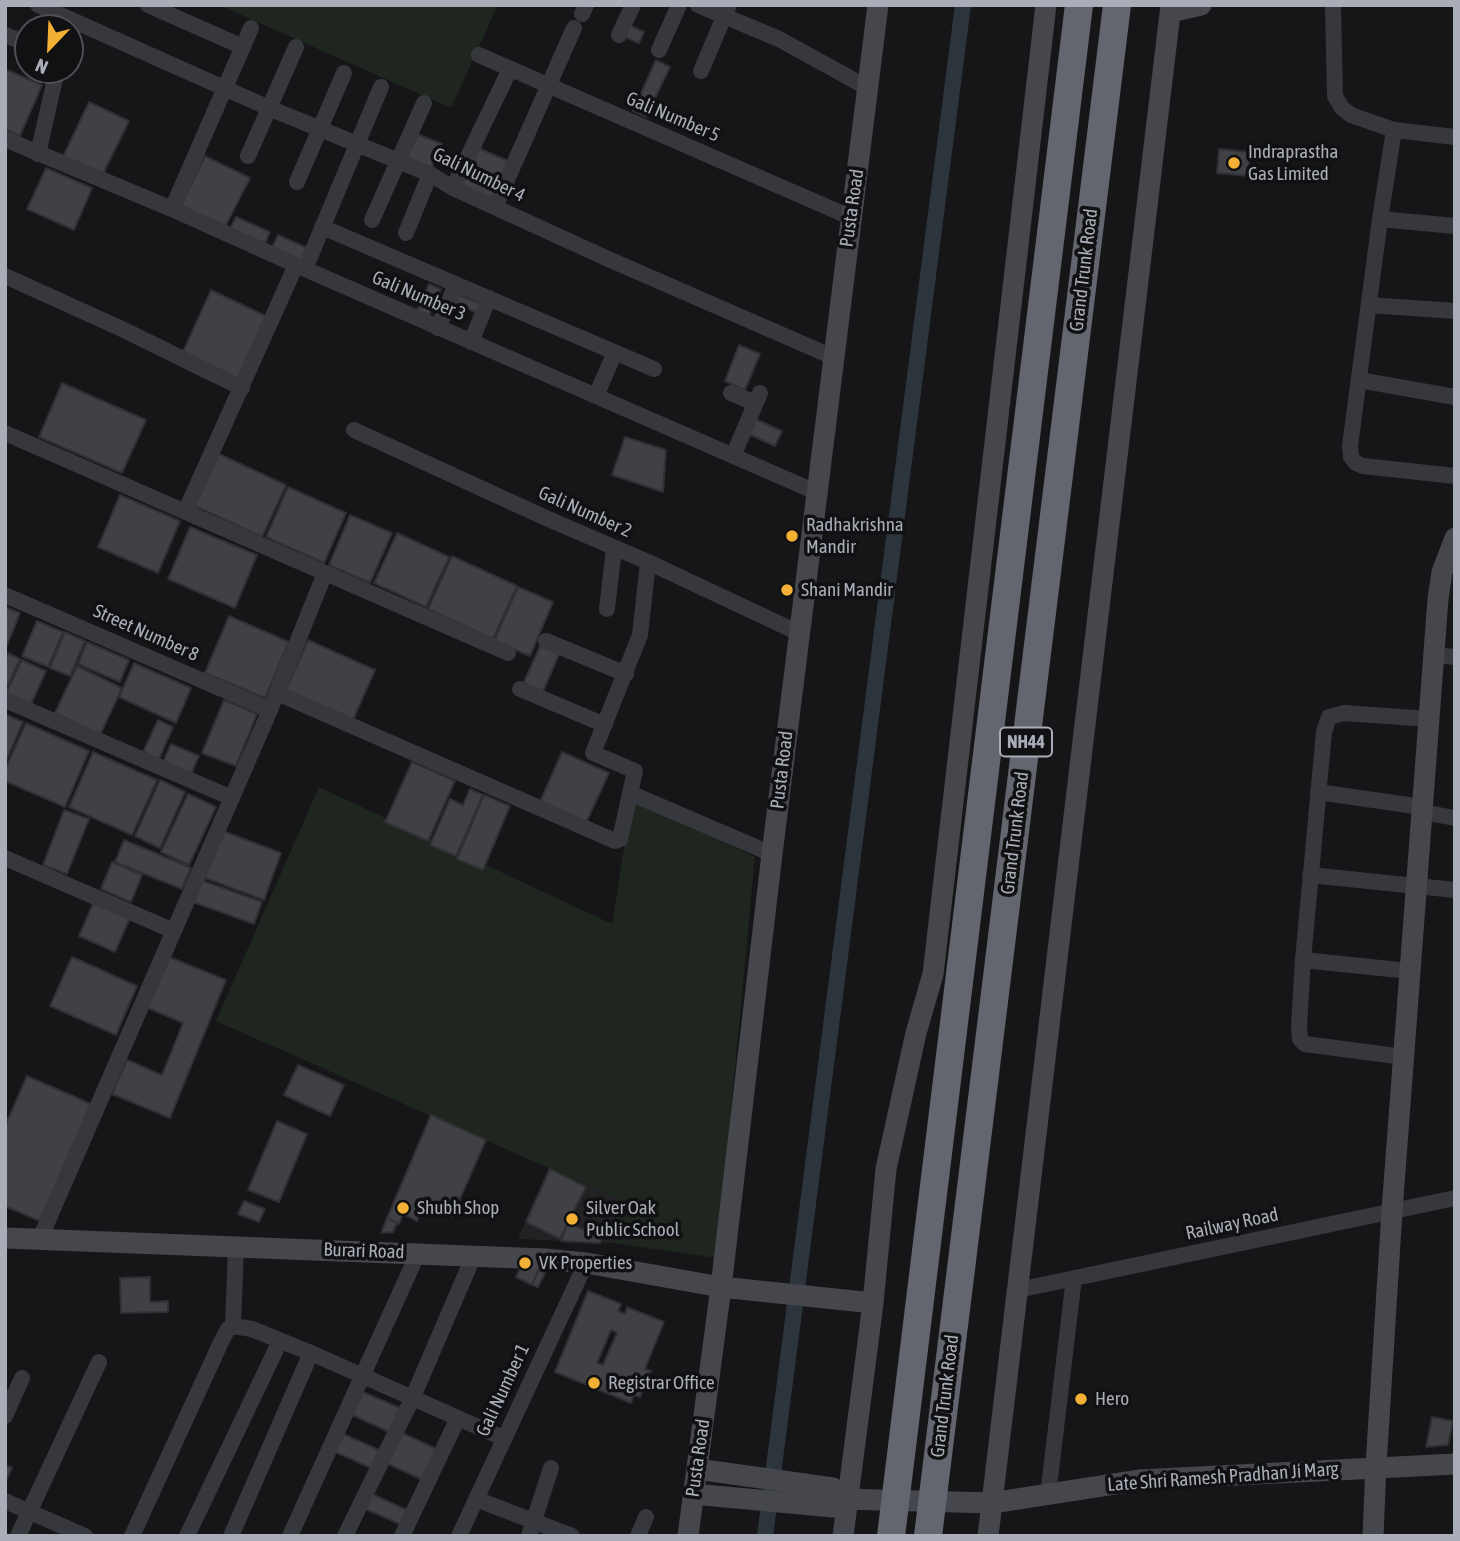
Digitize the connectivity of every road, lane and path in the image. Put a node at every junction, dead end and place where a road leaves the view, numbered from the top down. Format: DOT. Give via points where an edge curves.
graph roads {
  1 [pos="38,5"];
  2 [pos="148,5"];
  3 [pos="633,5"];
  4 [pos="679,5"];
  5 [pos="698,5"];
  6 [pos="878,5"];
  7 [pos="1046,5"];
  8 [pos="1079,5"];
  9 [pos="1117,5"];
  10 [pos="1201,5"];
  11 [pos="1333,5"];
  12 [pos="1171,9"];
  13 [pos="727,10"];
  14 [pos="63,14"];
  15 [pos="580,16"];
  16 [pos="84,23"];
  17 [pos="251,27"];
  18 [pos="619,35"];
  19 [pos="243,47"];
  20 [pos="296,47"];
  21 [pos="659,50"];
  22 [pos="479,55"];
  23 [pos="510,69"];
  24 [pos="701,71"];
  25 [pos="344,73"];
  26 [pos="54,84"];
  27 [pos="549,86"];
  28 [pos="382,87"];
  29 [pos="226,88"];
  30 [pos="868,88"];
  31 [pos="424,103"];
  32 [pos="269,108"];
  33 [pos="321,128"];
  34 [pos="1394,130"];
  35 [pos="1455,137"];
  36 [pos="5,139"];
  37 [pos="357,143"];
  38 [pos="38,154"];
  39 [pos="248,156"];
  40 [pos="398,160"];
  41 [pos="430,174"];
  42 [pos="297,182"];
  43 [pos="453,188"];
  44 [pos="495,207"];
  45 [pos="172,209"];
  46 [pos="850,217"];
  47 [pos="1380,219"];
  48 [pos="372,220"];
  49 [pos="1455,226"];
  50 [pos="322,227"];
  51 [pos="406,233"];
  52 [pos="300,267"];
  53 [pos="5,276"];
  54 [pos="456,284"];
  55 [pos="489,298"];
  56 [pos="1369,305"];
  57 [pos="1455,311"];
  58 [pos="438,327"];
  59 [pos="471,342"];
  60 [pos="615,352"];
  61 [pos="833,357"];
  62 [pos="654,369"];
  63 [pos="1359,380"];
  64 [pos="242,388"];
  65 [pos="731,393"];
  66 [pos="596,396"];
  67 [pos="1455,397"];
  68 [pos="354,430"];
  69 [pos="5,433"];
  70 [pos="733,456"];
  71 [pos="1455,475"];
  72 [pos="816,492"];
  73 [pos="185,512"];
  74 [pos="1455,538"];
  75 [pos="614,548"];
  76 [pos="648,562"];
  77 [pos="325,573"];
  78 [pos="1449,573"];
  79 [pos="5,594"];
  80 [pos="607,609"];
  81 [pos="799,633"];
  82 [pos="546,641"];
  83 [pos="508,653"];
  84 [pos="1444,656"];
  85 [pos="625,674"];
  86 [pos="520,689"];
  87 [pos="277,693"];
  88 [pos="5,700"];
  89 [pos="270,710"];
  90 [pos="1429,719"];
  91 [pos="605,725"];
  92 [pos="1318,792"];
  93 [pos="630,793"];
  94 [pos="232,798"];
  95 [pos="1422,810"];
  96 [pos="1455,818"];
  97 [pos="772,854"];
  98 [pos="5,858"];
  99 [pos="1310,875"];
  100 [pos="1416,887"];
  101 [pos="1455,890"];
  102 [pos="967,913"];
  103 [pos="174,931"];
  104 [pos="1303,960"];
  105 [pos="1409,971"];
  106 [pos="933,974"];
  107 [pos="1404,1056"];
  108 [pos="1455,1198"];
  109 [pos="1392,1211"];
  110 [pos="5,1238"];
  111 [pos="38,1241"];
  112 [pos="236,1247"];
  113 [pos="418,1253"];
  114 [pos="474,1255"];
  115 [pos="586,1263"];
  116 [pos="1074,1278"];
  117 [pos="721,1287"];
  118 [pos="1018,1290"];
  119 [pos="873,1303"];
  120 [pos="233,1326"];
  121 [pos="280,1340"];
  122 [pos="312,1353"];
  123 [pos="99,1362"];
  124 [pos="362,1375"];
  125 [pos="22,1378"];
  126 [pos="413,1397"];
  127 [pos="5,1416"];
  128 [pos="458,1418"];
  129 [pos="503,1438"];
  130 [pos="1455,1464"];
  131 [pos="1376,1466"];
  132 [pos="551,1468"];
  133 [pos="697,1469"];
  134 [pos="693,1494"];
  135 [pos="1048,1494"];
  136 [pos="476,1499"];
  137 [pos="845,1499"];
  138 [pos="5,1502"];
  139 [pos="992,1503"];
  140 [pos="29,1512"];
  141 [pos="646,1517"];
  142 [pos="531,1528"];
  143 [pos="18,1536"];
  144 [pos="85,1536"];
  145 [pos="132,1536"];
  146 [pos="187,1536"];
  147 [pos="231,1536"];
  148 [pos="290,1536"];
  149 [pos="345,1536"];
  150 [pos="402,1536"];
  151 [pos="459,1536"];
  152 [pos="572,1536"];
  153 [pos="638,1536"];
  154 [pos="688,1536"];
  155 [pos="844,1536"];
  156 [pos="891,1536"];
  157 [pos="928,1536"];
  158 [pos="988,1536"];
  159 [pos="1373,1536"];
  1 -- 14 [label="street, Gali Number 4"];
  2 -- 19 [label="street"];
  3 -- 18 [label="street"];
  4 -- 21 [label="street"];
  5 -- 13 [label="street"];
  6 -- 30 [label="main road, Pusta Road"];
  7 -- 106 [label="main road"];
  8 -- 102 [label="highway, Grand Trunk Road / NH44"];
  9 -- 157 [label="highway, Grand Trunk Road / NH44"];
  10 -- 12 [label="main road"];
  11 -- 34 [label="street" via="1335,96 1351,115"];
  12 -- 118 [label="main road"];
  13 -- 24 [label="street"];
  13 -- 30 [label="street"];
  15 -- 27 [label="street"];
  16 -- 29 [label="street, Gali Number 4"];
  17 -- 19 [label="street"];
  19 -- 29 [label="street"];
  20 -- 32 [label="street"];
  22 -- 23 [label="street, Gali Number 5"];
  23 -- 27 [label="street, Gali Number 5"];
  23 -- 43 [label="street"];
  25 -- 33 [label="street"];
  26 -- 38 [label="street"];
  27 -- 44 [label="street"];
  27 -- 46 [label="street, Gali Number 5"];
  28 -- 37 [label="street"];
  29 -- 32 [label="street, Gali Number 4"];
  29 -- 45 [label="street"];
  30 -- 46 [label="main road, Pusta Road"];
  31 -- 40 [label="street"];
  32 -- 33 [label="street, Gali Number 4"];
  32 -- 39 [label="street"];
  33 -- 37 [label="street, Gali Number 4"];
  33 -- 42 [label="street"];
  34 -- 35 [label="street"];
  34 -- 47 [label="street"];
  36 -- 38 [label="street, Gali Number 3"];
  37 -- 40 [label="street, Gali Number 4"];
  37 -- 50 [label="street"];
  38 -- 45 [label="street, Gali Number 3"];
  40 -- 41 [label="street, Gali Number 4"];
  40 -- 48 [label="street"];
  41 -- 43 [label="street, Gali Number 4"];
  41 -- 51 [label="street"];
  43 -- 44 [label="street, Gali Number 4"];
  44 -- 61 [label="street, Gali Number 4"];
  45 -- 52 [label="street, Gali Number 3"];
  46 -- 61 [label="main road, Pusta Road"];
  47 -- 49 [label="street"];
  47 -- 56 [label="street"];
  50 -- 52 [label="street"];
  50 -- 54 [label="street"];
  52 -- 58 [label="street, Gali Number 3"];
  52 -- 64 [label="street"];
  53 -- 64 [label="street"];
  54 -- 55 [label="street"];
  54 -- 58 [label="street"];
  55 -- 59 [label="street"];
  55 -- 60 [label="street"];
  56 -- 57 [label="street"];
  56 -- 63 [label="street"];
  58 -- 59 [label="street, Gali Number 3"];
  59 -- 66 [label="street, Gali Number 3"];
  60 -- 62 [label="street"];
  60 -- 66 [label="street"];
  61 -- 72 [label="main road, Pusta Road"];
  63 -- 67 [label="street"];
  63 -- 71 [label="street" via="1350,446 1350,457 1356,463"];
  64 -- 73 [label="street"];
  65 -- 70 [label="street" via="757,398"];
  66 -- 70 [label="street, Gali Number 3"];
  68 -- 75 [label="street, Gali Number 2"];
  69 -- 73 [label="street"];
  70 -- 72 [label="street, Gali Number 3"];
  72 -- 81 [label="main road, Pusta Road"];
  73 -- 77 [label="street"];
  74 -- 78 [label="main road"];
  75 -- 76 [label="street, Gali Number 2"];
  75 -- 80 [label="street"];
  76 -- 81 [label="street, Gali Number 2"];
  76 -- 85 [label="street" via="640,635"];
  77 -- 83 [label="street"];
  77 -- 87 [label="street"];
  78 -- 84 [label="main road"];
  79 -- 89 [label="street, Street Number 8"];
  81 -- 97 [label="main road, Pusta Road"];
  82 -- 85 [label="street"];
  84 -- 90 [label="main road"];
  85 -- 91 [label="street"];
  86 -- 91 [label="street"];
  87 -- 89 [label="street"];
  87 -- 93 [label="street" via="615,841 623,834"];
  88 -- 94 [label="street"];
  89 -- 94 [label="street"];
  90 -- 92 [label="street" via="1344,713 1329,717"];
  90 -- 95 [label="main road"];
  91 -- 93 [label="street" via="593,753 635,771"];
  92 -- 95 [label="street"];
  92 -- 99 [label="street"];
  93 -- 97 [label="street"];
  94 -- 103 [label="street"];
  95 -- 96 [label="street"];
  95 -- 100 [label="main road"];
  97 -- 117 [label="main road, Pusta Road"];
  98 -- 103 [label="street"];
  99 -- 100 [label="street"];
  99 -- 104 [label="street"];
  100 -- 101 [label="street"];
  100 -- 105 [label="main road"];
  102 -- 106 [label="main road"];
  102 -- 156 [label="highway, Grand Trunk Road / NH44"];
  103 -- 111 [label="street"];
  104 -- 105 [label="street"];
  104 -- 107 [label="street" via="1300,1039 1306,1044"];
  105 -- 107 [label="main road"];
  106 -- 119 [label="main road" via="886,1170"];
  107 -- 109 [label="main road"];
  108 -- 109 [label="street, Railway Road"];
  109 -- 116 [label="street, Railway Road"];
  109 -- 131 [label="main road"];
  110 -- 111 [label="main road, Burari Road"];
  111 -- 112 [label="main road, Burari Road"];
  112 -- 113 [label="main road, Burari Road"];
  112 -- 120 [label="street"];
  113 -- 114 [label="main road, Burari Road"];
  113 -- 124 [label="street"];
  114 -- 115 [label="main road, Burari Road"];
  114 -- 126 [label="street"];
  115 -- 117 [label="main road, Burari Road"];
  115 -- 129 [label="street, Gali Number 1"];
  116 -- 118 [label="street, Railway Road"];
  116 -- 135 [label="street"];
  117 -- 119 [label="main road, Burari Road"];
  117 -- 133 [label="main road, Pusta Road"];
  118 -- 139 [label="main road"];
  119 -- 137 [label="main road"];
  120 -- 121 [label="street"];
  120 -- 145 [label="street" via="222,1339"];
  121 -- 122 [label="street"];
  121 -- 146 [label="street"];
  122 -- 124 [label="street"];
  122 -- 147 [label="street"];
  123 -- 140 [label="street"];
  124 -- 126 [label="street"];
  124 -- 148 [label="street"];
  125 -- 127 [label="street"];
  126 -- 128 [label="street"];
  126 -- 149 [label="street"];
  128 -- 129 [label="street"];
  128 -- 150 [label="street"];
  129 -- 136 [label="street, Gali Number 1"];
  130 -- 131 [label="main road, Late Shri Ramesh Pradhan Ji Marg"];
  131 -- 135 [label="main road, Late Shri Ramesh Pradhan Ji Marg" via="1140,1480"];
  131 -- 159 [label="main road"];
  132 -- 142 [label="street"];
  133 -- 134 [label="main road, Pusta Road"];
  133 -- 137 [label="main road" via="833,1488"];
  134 -- 137 [label="main road" via="833,1507"];
  134 -- 154 [label="main road, Pusta Road"];
  135 -- 139 [label="main road, Late Shri Ramesh Pradhan Ji Marg"];
  136 -- 142 [label="street"];
  136 -- 151 [label="street, Gali Number 1"];
  137 -- 139 [label="main road, Late Shri Ramesh Pradhan Ji Marg"];
  137 -- 155 [label="main road"];
  138 -- 140 [label="street"];
  139 -- 158 [label="main road"];
  140 -- 143 [label="street"];
  140 -- 144 [label="street"];
  141 -- 153 [label="street"];
  142 -- 152 [label="street"];
}
